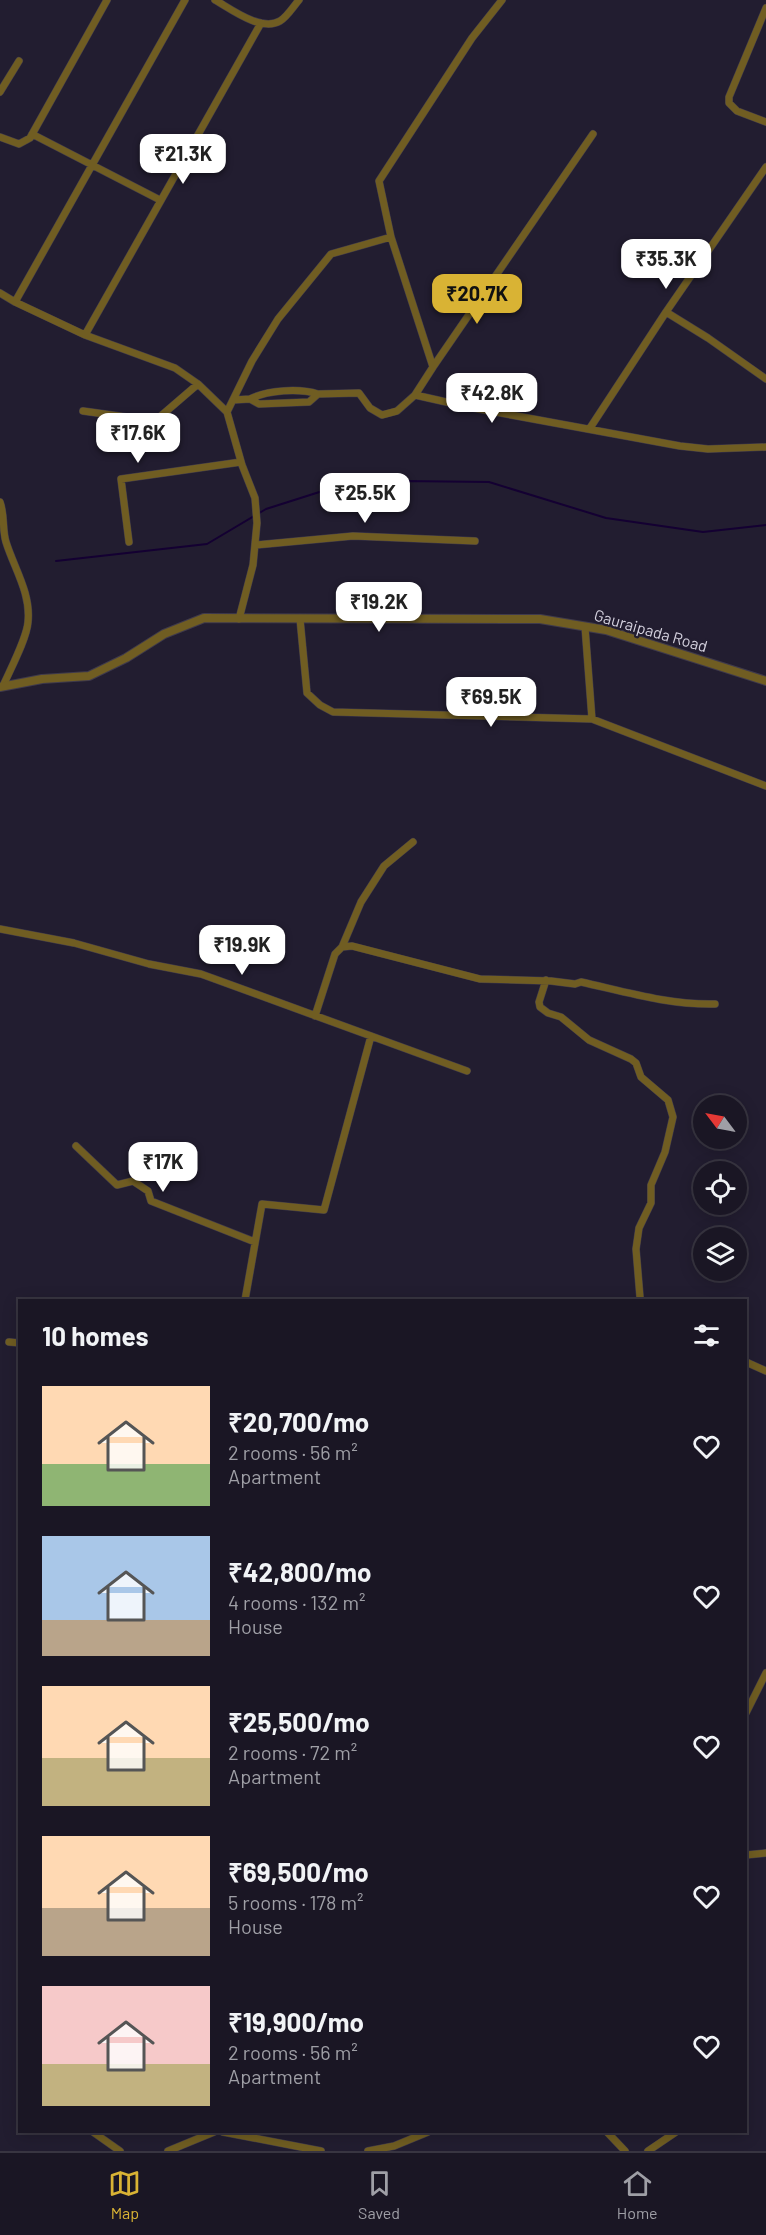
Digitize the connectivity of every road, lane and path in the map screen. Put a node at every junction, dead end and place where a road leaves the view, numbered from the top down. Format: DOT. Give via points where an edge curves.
graph roads {
  1 [pos="107,0"];
  2 [pos="185,0"];
  3 [pos="215,0"];
  4 [pos="299,0"];
  5 [pos="502,0"];
  6 [pos="766,8"];
  7 [pos="261,23"];
  8 [pos="19,61"];
  9 [pos="0,93"];
  10 [pos="766,122"];
  11 [pos="32,134"];
  12 [pos="593,134"];
  13 [pos="0,137"];
  14 [pos="91,164"];
  15 [pos="766,167"];
  16 [pos="160,200"];
  17 [pos="391,237"];
  18 [pos="0,293"];
  19 [pos="15,302"];
  20 [pos="666,312"];
  21 [pos="85,335"];
  22 [pos="433,367"];
  23 [pos="766,379"];
  24 [pos="198,384"];
  25 [pos="415,394"];
  26 [pos="233,400"];
  27 [pos="82,411"];
  28 [pos="227,412"];
  29 [pos="590,429"];
  30 [pos="766,447"];
  31 [pos="241,462"];
  32 [pos="0,502"];
  33 [pos="475,541"];
  34 [pos="129,542"];
  35 [pos="256,545"];
  36 [pos="239,619"];
  37 [pos="300,619"];
  38 [pos="585,627"];
  39 [pos="766,681"];
  40 [pos="2,687"];
  41 [pos="592,719"];
  42 [pos="766,786"];
  43 [pos="413,842"];
  44 [pos="0,929"];
  45 [pos="342,947"];
  46 [pos="546,981"];
  47 [pos="715,1004"];
  48 [pos="315,1016"];
  49 [pos="371,1036"];
  50 [pos="467,1071"];
  51 [pos="76,1146"];
  52 [pos="255,1242"];
  53 [pos="640,1297"];
  54 [pos="245,1299"];
  55 [pos="9,1342"];
  56 [pos="18,1343"];
  57 [pos="747,1362"];
  58 [pos="766,1371"];
  59 [pos="766,1673"];
  60 [pos="747,1711"];
  61 [pos="766,1853"];
  62 [pos="747,1855"];
  63 [pos="94,2133"];
  64 [pos="212,2133"];
  65 [pos="228,2133"];
  66 [pos="426,2133"];
  67 [pos="608,2133"];
  68 [pos="675,2133"];
  69 [pos="120,2151"];
  70 [pos="168,2151"];
  71 [pos="321,2151"];
  72 [pos="368,2151"];
  73 [pos="626,2151"];
  74 [pos="648,2151"];
  1 -- 11 [label="street"];
  2 -- 14 [label="street"];
  3 -- 7 [label="street"];
  4 -- 7 [label="street" via="280,21"];
  5 -- 17 [label="street" via="472,38 379,181"];
  6 -- 10 [label="street" via="729,103 736,111"];
  7 -- 16 [label="street"];
  8 -- 9 [label="street"];
  11 -- 13 [label="street" via="19,144"];
  11 -- 14 [label="street"];
  12 -- 22 [label="street"];
  14 -- 16 [label="street"];
  14 -- 19 [label="street"];
  15 -- 20 [label="street"];
  16 -- 21 [label="street"];
  17 -- 22 [label="street"];
  17 -- 26 [label="street" via="331,254 278,319"];
  18 -- 19 [label="street"];
  19 -- 21 [label="street"];
  20 -- 23 [label="street"];
  20 -- 29 [label="street"];
  21 -- 24 [label="street" via="175,368"];
  22 -- 25 [label="street"];
  24 -- 27 [label="street" via="155,421"];
  24 -- 28 [label="street"];
  25 -- 26 [label="street" via="397,411 382,415 370,408 359,393 318,394 309,402 259,404 250,399"];
  25 -- 29 [label="street"];
  26 -- 28 [label="street"];
  28 -- 31 [label="street"];
  29 -- 30 [label="street" via="694,448"];
  31 -- 34 [label="street" via="121,479"];
  31 -- 35 [label="street" via="255,498"];
  32 -- 40 [label="street" via="6,541 28,606 28,624"];
  33 -- 35 [label="street" via="353,536"];
  35 -- 36 [label="street"];
  36 -- 37 [label="street, Gauraipada Road"];
  36 -- 40 [label="street, Gauraipada Road" via="204,618 164,634 89,676"];
  37 -- 38 [label="street, Gauraipada Road" via="540,619"];
  37 -- 41 [label="street" via="307,693 333,712"];
  38 -- 39 [label="street, Gauraipada Road" via="616,633"];
  38 -- 41 [label="street"];
  41 -- 42 [label="street"];
  43 -- 45 [label="street" via="384,866 361,902"];
  44 -- 48 [label="street" via="201,974"];
  45 -- 46 [label="street" via="352,946 480,979"];
  45 -- 48 [label="street" via="335,954"];
  46 -- 47 [label="street" via="581,982 663,1001"];
  46 -- 53 [label="street" via="540,1007 561,1017 589,1040 631,1059 642,1077 672,1108 665,1152 651,1185 651,1203 639,1228 636,1249"];
  48 -- 49 [label="street"];
  49 -- 50 [label="street"];
  49 -- 52 [label="street" via="324,1210 262,1204"];
  51 -- 52 [label="street" via="117,1185 133,1181 148,1191 151,1201"];
  52 -- 54 [label="street"];
  55 -- 56 [label="street"];
  57 -- 58 [label="street"];
  59 -- 60 [label="street"];
  61 -- 62 [label="street"];
  63 -- 69 [label="street"];
  64 -- 70 [label="street"];
  65 -- 71 [label="street"];
  66 -- 72 [label="street"];
  67 -- 73 [label="street"];
  68 -- 74 [label="street"];
}
